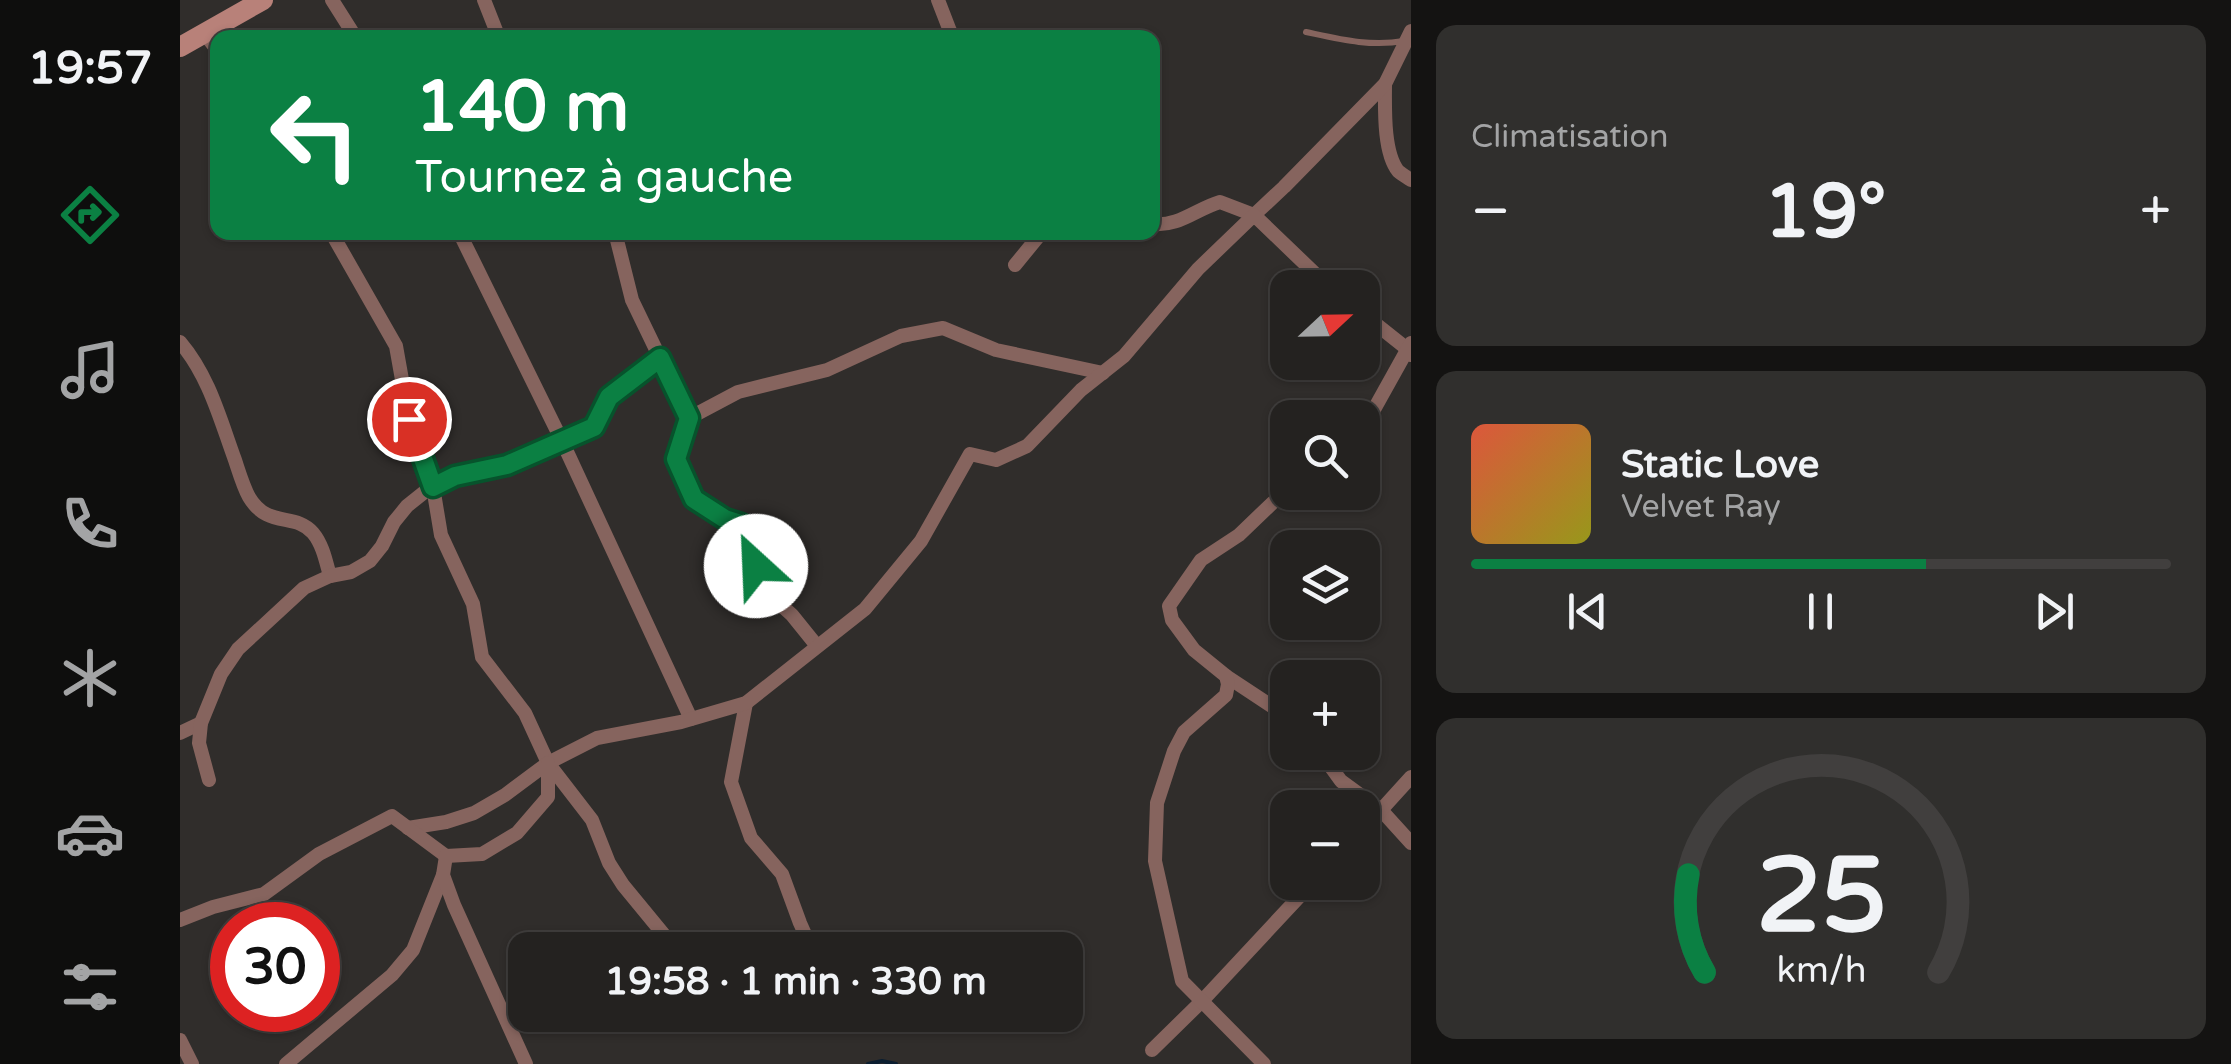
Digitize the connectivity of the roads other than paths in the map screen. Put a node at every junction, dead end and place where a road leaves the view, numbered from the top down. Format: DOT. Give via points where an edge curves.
graph roads {
  1 [pos="263,0"];
  2 [pos="332,0"];
  3 [pos="484,0"];
  4 [pos="938,0"];
  5 [pos="351,30"];
  6 [pos="496,30"];
  7 [pos="950,30"];
  8 [pos="1306,32"];
  9 [pos="204,33"];
  10 [pos="1410,37"];
  11 [pos="210,41"];
  12 [pos="180,47"];
  13 [pos="1384,84"];
  14 [pos="1411,180"];
  15 [pos="1254,215"];
  16 [pos="1160,225"];
  17 [pos="336,240"];
  18 [pos="463,240"];
  19 [pos="617,240"];
  20 [pos="1035,240"];
  21 [pos="1014,266"];
  22 [pos="1311,270"];
  23 [pos="1380,326"];
  24 [pos="180,342"];
  25 [pos="1410,349"];
  26 [pos="660,358"];
  27 [pos="1103,373"];
  28 [pos="1380,401"];
  29 [pos="689,418"];
  30 [pos="562,440"];
  31 [pos="433,487"];
  32 [pos="1270,505"];
  33 [pos="330,576"];
  34 [pos="817,646"];
  35 [pos="1226,676"];
  36 [pos="746,704"];
  37 [pos="1270,705"];
  38 [pos="691,719"];
  39 [pos="201,724"];
  40 [pos="180,734"];
  41 [pos="548,763"];
  42 [pos="1332,770"];
  43 [pos="1411,777"];
  44 [pos="210,780"];
  45 [pos="1382,810"];
  46 [pos="408,828"];
  47 [pos="1411,842"];
  48 [pos="446,856"];
  49 [pos="443,876"];
  50 [pos="1296,900"];
  51 [pos="180,920"];
  52 [pos="662,932"];
  53 [pos="804,932"];
  54 [pos="1202,1002"];
  55 [pos="180,1040"];
  56 [pos="1152,1050"];
  57 [pos="192,1064"];
  58 [pos="286,1064"];
  59 [pos="526,1064"];
  60 [pos="1264,1064"];
  1 -- 9 [label="main road"];
  2 -- 5 [label="street"];
  3 -- 6 [label="street"];
  4 -- 7 [label="street"];
  8 -- 10 [label="lane" via="1384,44"];
  9 -- 11 [label="street"];
  9 -- 12 [label="main road"];
  10 -- 13 [label="street"];
  13 -- 14 [label="street" via="1392,158"];
  13 -- 15 [label="street"];
  15 -- 16 [label="street" via="1220,202"];
  15 -- 22 [label="street"];
  15 -- 27 [label="street"];
  17 -- 31 [label="street" via="396,346 409,419"];
  18 -- 30 [label="street"];
  19 -- 26 [label="street" via="632,300"];
  20 -- 21 [label="street"];
  23 -- 25 [label="street"];
  24 -- 33 [label="street" via="196,360 248,495 260,512 312,531"];
  25 -- 28 [label="street"];
  26 -- 29 [label="street"];
  26 -- 30 [label="street" via="609,397 594,427"];
  27 -- 29 [label="street" via="996,350 943,328 901,336 827,370 738,392"];
  27 -- 34 [label="street" via="1027,446 996,460 970,454 921,541 864,609"];
  29 -- 34 [label="street" via="676,459 694,499 741,524 761,587"];
  30 -- 31 [label="street"];
  30 -- 38 [label="street"];
  31 -- 33 [label="street" via="407,506 370,561"];
  31 -- 41 [label="street" via="441,535 473,604 482,657 525,713"];
  32 -- 35 [label="street" via="1201,560 1168,606 1194,650"];
  33 -- 39 [label="street" via="304,588 238,649"];
  34 -- 36 [label="street"];
  35 -- 37 [label="street"];
  35 -- 54 [label="street" via="1226,696 1184,732 1157,803 1154,861 1182,982"];
  36 -- 38 [label="street"];
  36 -- 53 [label="street" via="731,782 751,838 782,874"];
  38 -- 41 [label="street" via="598,738"];
  39 -- 40 [label="street"];
  39 -- 44 [label="street"];
  41 -- 46 [label="street" via="474,813"];
  41 -- 48 [label="street" via="548,797 517,833 482,854"];
  41 -- 52 [label="street" via="592,820 623,885"];
  42 -- 45 [label="street"];
  43 -- 45 [label="street"];
  45 -- 47 [label="street"];
  46 -- 48 [label="street"];
  46 -- 51 [label="street" via="392,816 319,854 264,894"];
  48 -- 49 [label="street"];
  49 -- 58 [label="street" via="413,950"];
  49 -- 59 [label="street"];
  50 -- 54 [label="street"];
  54 -- 56 [label="street"];
  54 -- 60 [label="street"];
  55 -- 57 [label="street"];
}
